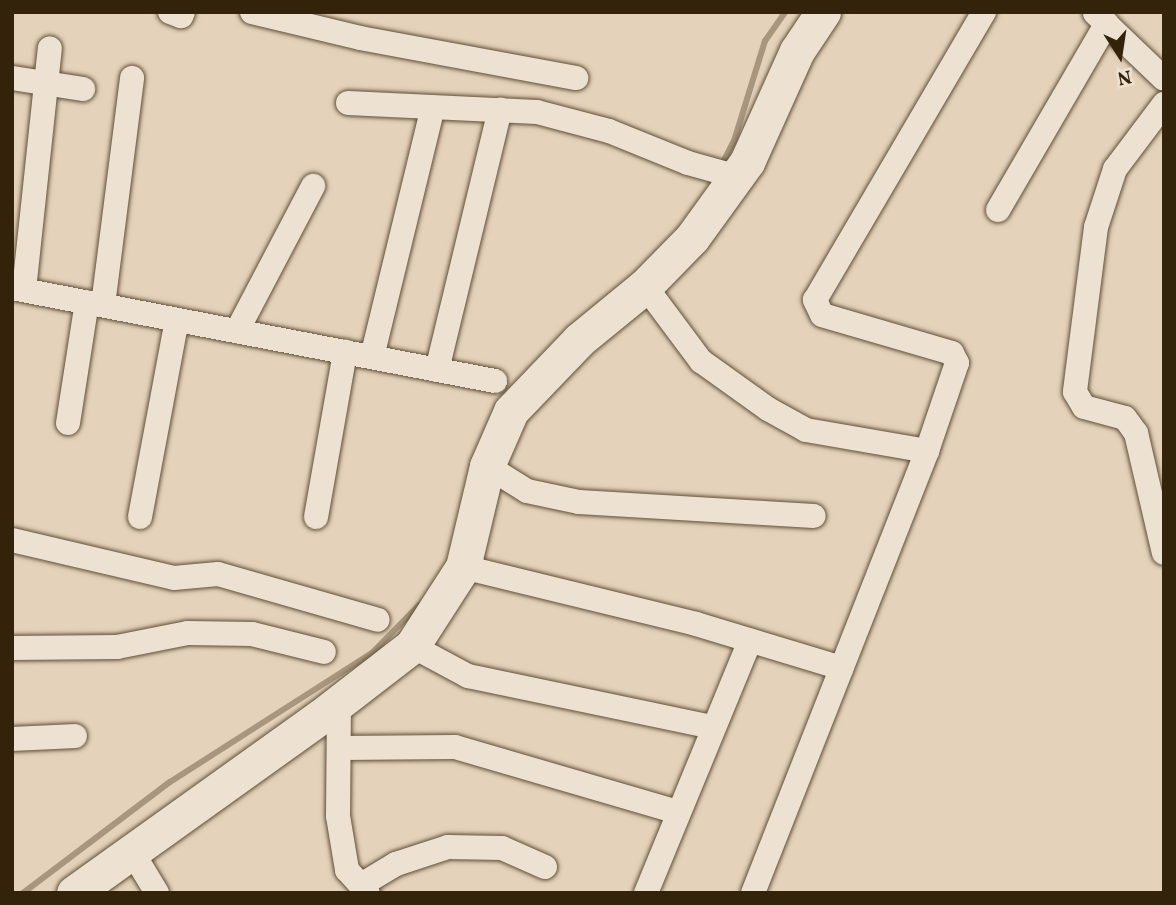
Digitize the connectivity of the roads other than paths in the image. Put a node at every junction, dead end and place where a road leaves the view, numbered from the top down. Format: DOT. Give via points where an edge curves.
graph roads {
  1 [pos="170,12"];
  2 [pos="183,12"];
  3 [pos="251,12"];
  4 [pos="823,12"];
  5 [pos="984,12"];
  6 [pos="1101,17"];
  7 [pos="50,48"];
  8 [pos="12,78"];
  9 [pos="132,78"];
  10 [pos="576,78"];
  11 [pos="1164,79"];
  12 [pos="44,83"];
  13 [pos="83,89"];
  14 [pos="348,103"];
  15 [pos="1164,104"];
  16 [pos="433,107"];
  17 [pos="500,110"];
  18 [pos="735,176"];
  19 [pos="313,186"];
  20 [pos="998,210"];
  21 [pos="645,286"];
  22 [pos="18,289"];
  23 [pos="95,304"];
  24 [pos="177,320"];
  25 [pos="237,331"];
  26 [pos="345,352"];
  27 [pos="372,357"];
  28 [pos="437,370"];
  29 [pos="495,381"];
  30 [pos="68,423"];
  31 [pos="927,452"];
  32 [pos="487,466"];
  33 [pos="814,516"];
  34 [pos="140,517"];
  35 [pos="316,517"];
  36 [pos="12,540"];
  37 [pos="1164,553"];
  38 [pos="463,567"];
  39 [pos="378,620"];
  40 [pos="750,641"];
  41 [pos="412,646"];
  42 [pos="12,648"];
  43 [pos="324,652"];
  44 [pos="842,668"];
  45 [pos="339,703"];
  46 [pos="713,727"];
  47 [pos="75,736"];
  48 [pos="12,739"];
  49 [pos="339,748"];
  50 [pos="677,812"];
  51 [pos="131,850"];
  52 [pos="545,867"];
  53 [pos="365,889"];
  54 [pos="74,893"];
  55 [pos="157,893"];
  56 [pos="646,893"];
  57 [pos="753,893"];
  1 -- 2 [label="street" via="181,16"];
  3 -- 10 [label="street" via="360,38"];
  4 -- 18 [label="street" via="796,51"];
  5 -- 31 [label="street" via="816,300 822,315 957,358"];
  6 -- 11 [label="street"];
  6 -- 20 [label="street"];
  7 -- 12 [label="street"];
  8 -- 12 [label="street"];
  9 -- 23 [label="street"];
  12 -- 13 [label="street"];
  12 -- 22 [label="street"];
  14 -- 16 [label="street"];
  15 -- 37 [label="street" via="1115,169 1096,227 1075,392 1084,407 1125,418 1136,433"];
  16 -- 17 [label="street"];
  16 -- 27 [label="street"];
  17 -- 18 [label="street" via="537,112 609,131"];
  17 -- 28 [label="street"];
  18 -- 21 [label="street" via="692,238"];
  19 -- 25 [label="street"];
  21 -- 31 [label="street" via="701,361 768,409 806,430"];
  21 -- 32 [label="street" via="579,340 511,411"];
  22 -- 23 [label="street"];
  23 -- 24 [label="street"];
  23 -- 30 [label="street"];
  24 -- 25 [label="street"];
  24 -- 34 [label="street"];
  25 -- 26 [label="street"];
  26 -- 27 [label="street"];
  26 -- 35 [label="street"];
  27 -- 28 [label="street"];
  28 -- 29 [label="street"];
  31 -- 44 [label="street"];
  32 -- 33 [label="street" via="527,491 579,502"];
  32 -- 38 [label="street"];
  36 -- 39 [label="street" via="174,578 218,574"];
  38 -- 40 [label="street"];
  38 -- 41 [label="street"];
  40 -- 44 [label="street"];
  40 -- 46 [label="street"];
  41 -- 45 [label="street"];
  41 -- 46 [label="street" via="468,676"];
  42 -- 43 [label="street" via="117,647 188,633 252,634"];
  44 -- 57 [label="street"];
  45 -- 49 [label="street"];
  45 -- 51 [label="street"];
  46 -- 50 [label="street"];
  47 -- 48 [label="street"];
  49 -- 50 [label="street" via="455,747"];
  49 -- 53 [label="street" via="340,830 347,870"];
  50 -- 56 [label="street"];
  51 -- 54 [label="street"];
  51 -- 55 [label="street"];
  52 -- 53 [label="street" via="502,848 448,847 396,864"];
}
